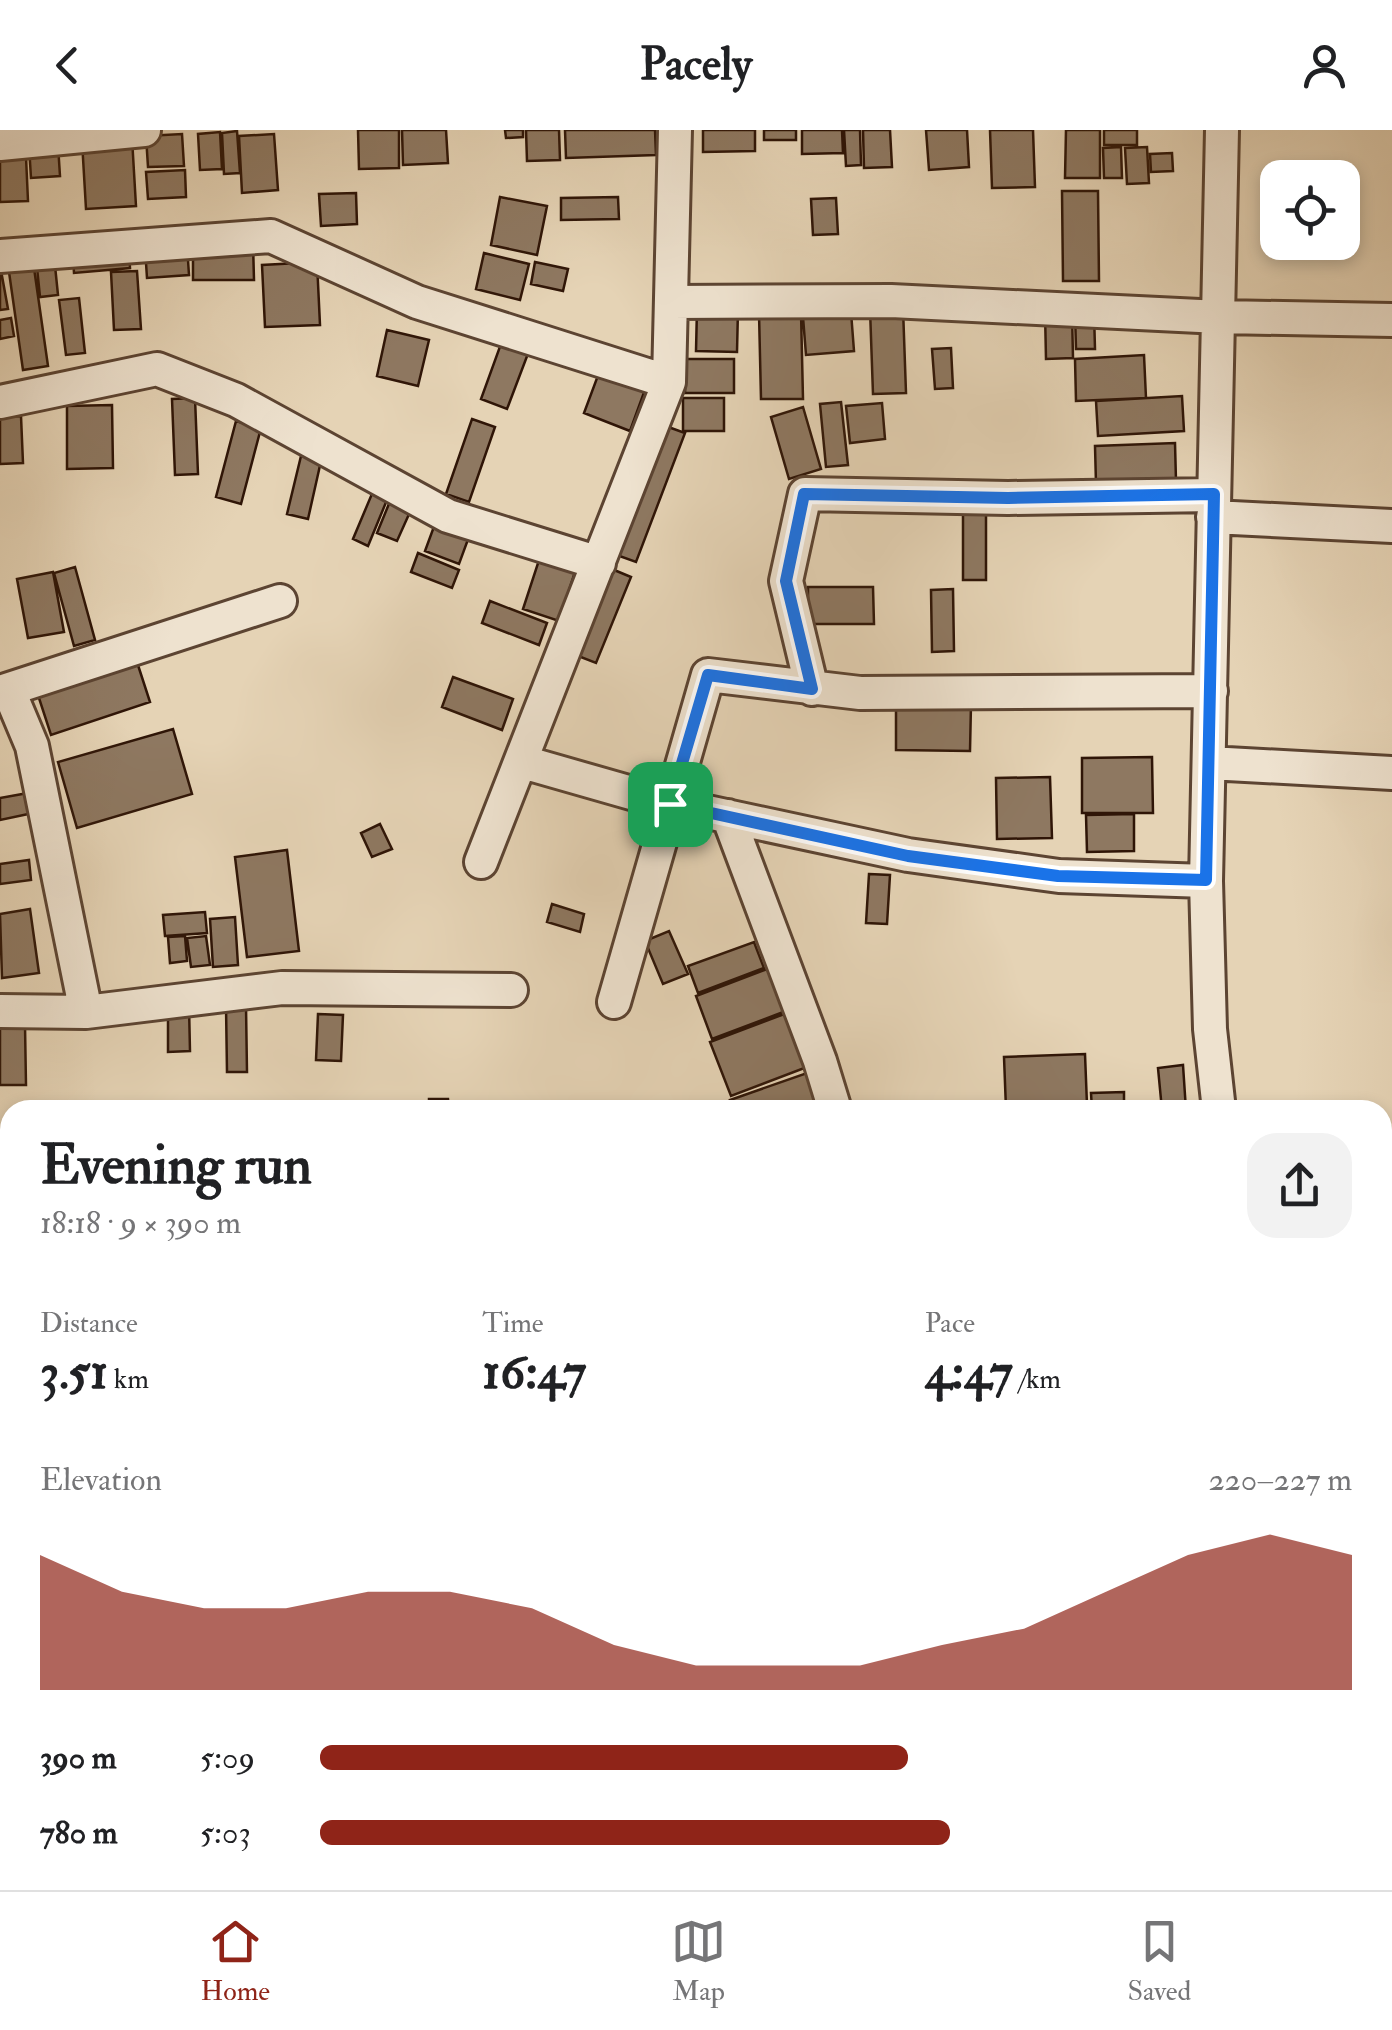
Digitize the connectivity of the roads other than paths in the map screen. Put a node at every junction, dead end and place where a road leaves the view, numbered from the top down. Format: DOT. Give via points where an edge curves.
graph roads {
  1 [pos="144,130"];
  2 [pos="675,130"];
  3 [pos="1222,130"];
  4 [pos="0,144"];
  5 [pos="0,256"];
  6 [pos="671,302"];
  7 [pos="1220,317"];
  8 [pos="1392,320"];
  9 [pos="669,382"];
  10 [pos="0,402"];
  11 [pos="1214,506"];
  12 [pos="1392,526"];
  13 [pos="599,563"];
  14 [pos="280,601"];
  15 [pos="812,689"];
  16 [pos="5,692"];
  17 [pos="1211,692"];
  18 [pos="523,762"];
  19 [pos="1209,763"];
  20 [pos="1392,774"];
  21 [pos="670,804"];
  22 [pos="728,816"];
  23 [pos="481,862"];
  24 [pos="1206,880"];
  25 [pos="511,990"];
  26 [pos="614,1002"];
  27 [pos="0,1010"];
  28 [pos="86,1012"];
  29 [pos="832,1100"];
  30 [pos="1218,1100"];
  1 -- 4 [label="street"];
  2 -- 6 [label="street"];
  3 -- 7 [label="street"];
  5 -- 9 [label="street" via="271,236 418,302"];
  6 -- 7 [label="street" via="891,301"];
  6 -- 9 [label="street"];
  7 -- 8 [label="street"];
  7 -- 11 [label="street"];
  9 -- 13 [label="street"];
  10 -- 13 [label="street" via="158,369 236,400 448,516"];
  11 -- 12 [label="street"];
  11 -- 15 [label="street" via="804,494 786,581"];
  11 -- 17 [label="street"];
  13 -- 18 [label="street"];
  14 -- 16 [label="street"];
  15 -- 17 [label="street"];
  15 -- 21 [label="street" via="708,675"];
  16 -- 28 [label="street" via="32,746"];
  17 -- 19 [label="street"];
  18 -- 21 [label="street"];
  18 -- 23 [label="street"];
  19 -- 20 [label="street"];
  19 -- 24 [label="street"];
  21 -- 22 [label="street"];
  21 -- 26 [label="street"];
  22 -- 24 [label="street" via="908,856 1058,876"];
  22 -- 29 [label="street"];
  24 -- 30 [label="street"];
  25 -- 28 [label="street" via="282,988"];
  27 -- 28 [label="street"];
}
